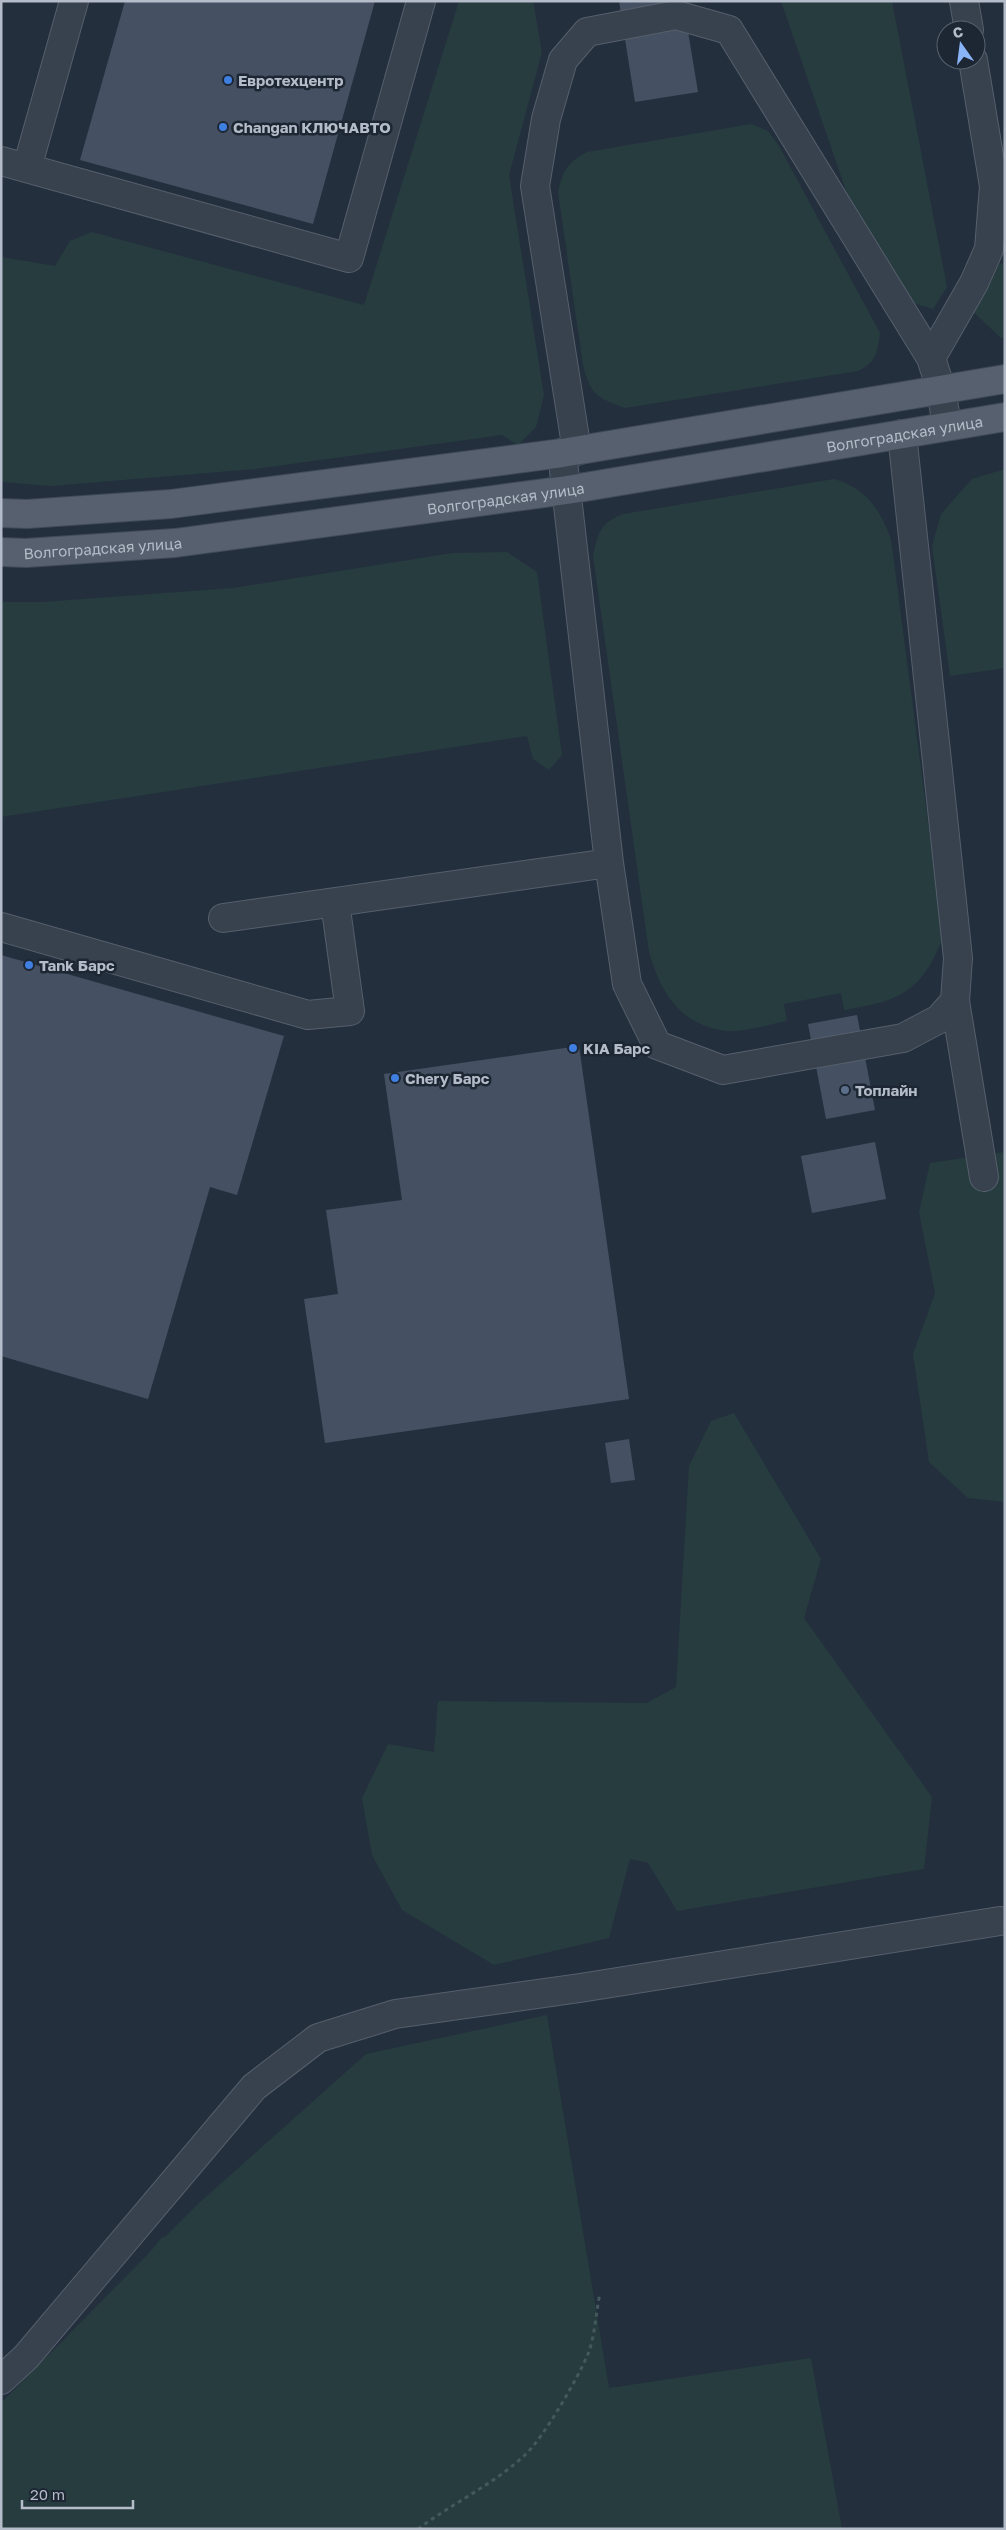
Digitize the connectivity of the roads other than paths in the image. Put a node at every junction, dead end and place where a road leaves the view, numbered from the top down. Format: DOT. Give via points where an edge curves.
graph roads {
  1 [pos="74,1"];
  2 [pos="421,1"];
  3 [pos="964,1"];
  4 [pos="967,20"];
  5 [pos="975,70"];
  6 [pos="1,162"];
  7 [pos="27,168"];
  8 [pos="931,358"];
  9 [pos="1005,378"];
  10 [pos="941,389"];
  11 [pos="1005,417"];
  12 [pos="947,426"];
  13 [pos="902,434"];
  14 [pos="570,452"];
  15 [pos="566,490"];
  16 [pos="1,513"];
  17 [pos="1,552"];
  18 [pos="609,863"];
  19 [pos="334,902"];
  20 [pos="223,918"];
  21 [pos="1,926"];
  22 [pos="955,1001"];
  23 [pos="984,1177"];
  24 [pos="1000,1921"];
  25 [pos="1,2380"];
  1 -- 7 [label="street"];
  2 -- 7 [label="street" via="349,258"];
  3 -- 4 [label="street"];
  5 -- 8 [label="street" via="994,186 989,249 974,283"];
  6 -- 7 [label="street"];
  8 -- 10 [label="street"];
  8 -- 14 [label="street" via="728,30 676,15 587,32 563,60 546,119 536,186"];
  9 -- 10 [label="main road"];
  10 -- 12 [label="street"];
  10 -- 14 [label="main road"];
  11 -- 12 [label="main road, Волгоградская улица"];
  12 -- 13 [label="main road, Волгоградская улица"];
  13 -- 15 [label="main road, Волгоградская улица"];
  13 -- 22 [label="street" via="958,958"];
  14 -- 15 [label="street"];
  14 -- 16 [label="main road" via="171,504"];
  15 -- 17 [label="main road, Волгоградская улица" via="175,543"];
  15 -- 18 [label="street"];
  18 -- 19 [label="street"];
  18 -- 22 [label="street" via="627,984 657,1046 724,1070 903,1038 938,1019"];
  19 -- 20 [label="street"];
  19 -- 21 [label="street" via="350,1011 308,1015"];
  22 -- 23 [label="street"];
  24 -- 25 [label="street" via="590,1987 395,2014 318,2038 254,2087 26,2357"];
}
